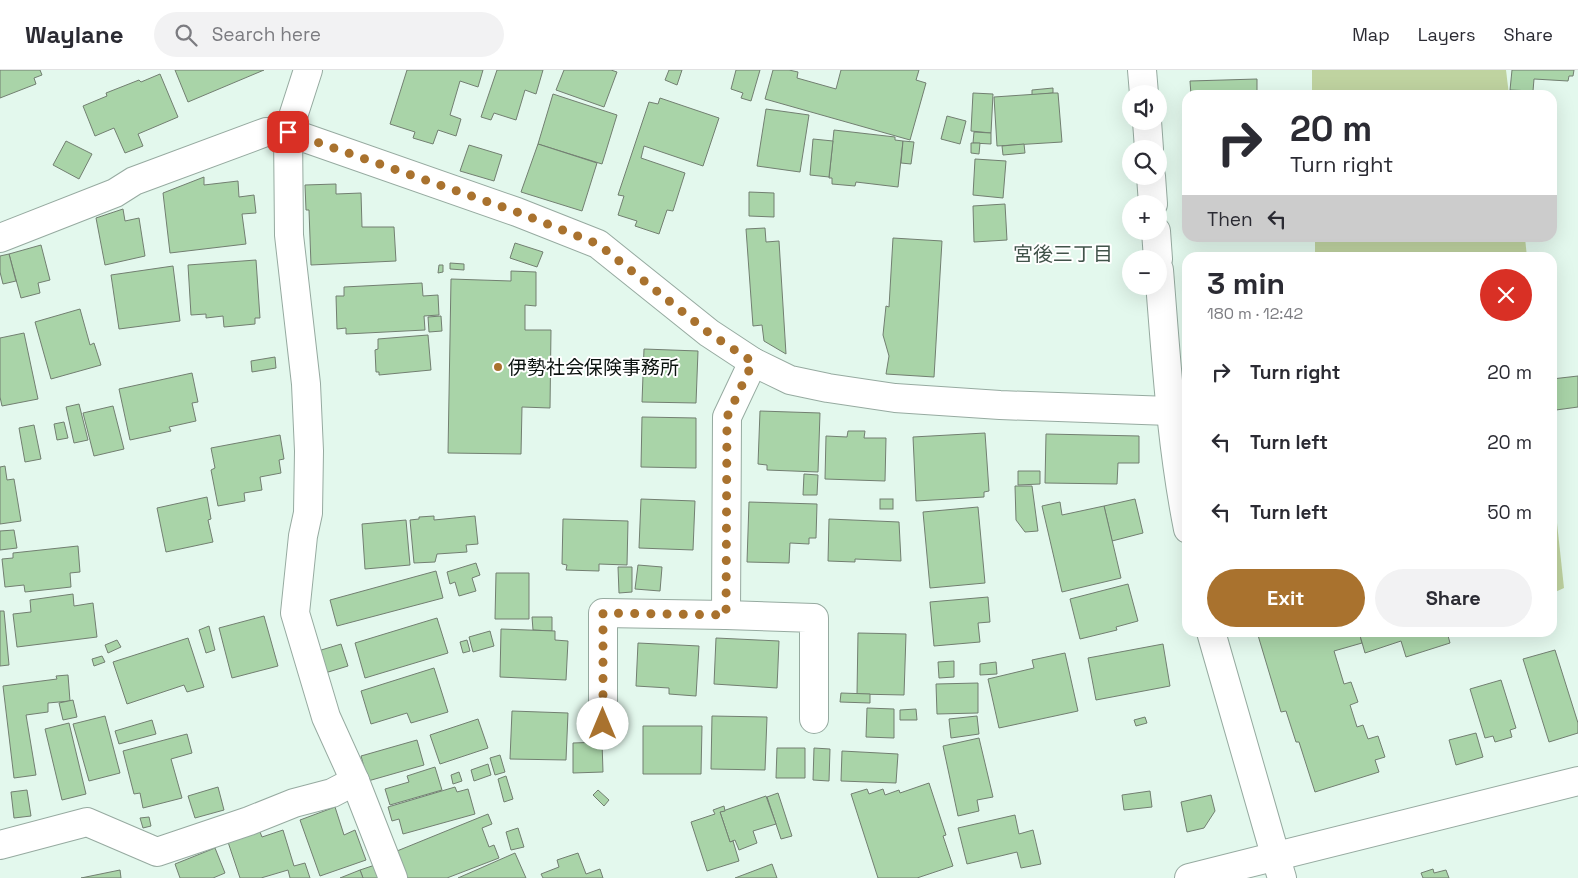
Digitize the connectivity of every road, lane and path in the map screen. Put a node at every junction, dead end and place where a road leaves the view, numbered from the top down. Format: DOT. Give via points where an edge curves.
graph roads {
  1 [pos="308,70"];
  2 [pos="1142,70"];
  3 [pos="1143,85"];
  4 [pos="288,132"];
  5 [pos="0,238"];
  6 [pos="1161,295"];
  7 [pos="753,362"];
  8 [pos="1170,411"];
  9 [pos="1182,500"];
  10 [pos="726,615"];
  11 [pos="1212,637"];
  12 [pos="814,719"];
  13 [pos="603,724"];
  14 [pos="355,781"];
  15 [pos="1578,781"];
  16 [pos="0,845"];
  17 [pos="1279,868"];
  18 [pos="393,878"];
  19 [pos="1189,878"];
  1 -- 4 [label="street"];
  2 -- 3 [label="street"];
  4 -- 5 [label="street" via="266,132"];
  4 -- 7 [label="street" via="517,212 598,244 709,333"];
  4 -- 14 [label="street" via="289,235 306,384 309,451 308,513 294,613 326,718"];
  6 -- 8 [label="street"];
  7 -- 8 [label="street" via="790,380 895,398"];
  7 -- 10 [label="street" via="727,417"];
  8 -- 9 [label="street"];
  10 -- 12 [label="street" via="814,618"];
  10 -- 13 [label="street" via="603,613"];
  11 -- 17 [label="street"];
  14 -- 16 [label="street" via="332,793 294,803 157,852 87,822"];
  14 -- 18 [label="street"];
  15 -- 17 [label="street"];
  17 -- 19 [label="street"];
}
